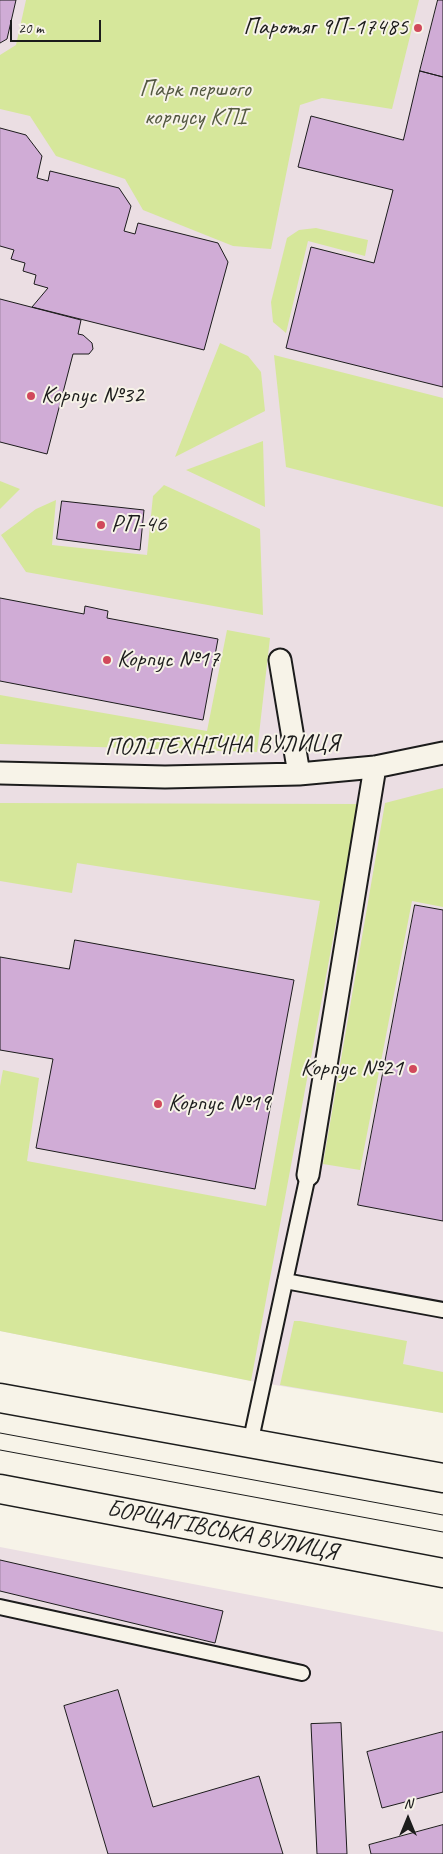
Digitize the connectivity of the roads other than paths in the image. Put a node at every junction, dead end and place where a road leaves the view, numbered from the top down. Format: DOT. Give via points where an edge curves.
graph roads {
  1 [pos="280,660"];
  2 [pos="443,753"];
  3 [pos="375,767"];
  4 [pos="0,773"];
  5 [pos="299,774"];
  6 [pos="308,1175"];
  7 [pos="285,1281"];
  8 [pos="443,1310"];
  9 [pos="0,1398"];
  10 [pos="250,1444"];
  11 [pos="443,1478"];
  12 [pos="0,1489"];
  13 [pos="443,1573"];
  14 [pos="0,1607"];
  15 [pos="302,1673"];
  1 -- 5 [label="street"];
  2 -- 3 [label="street, ПОЛІТЕХНІЧНА ВУЛИЦЯ"];
  3 -- 5 [label="street, ПОЛІТЕХНІЧНА ВУЛИЦЯ"];
  3 -- 6 [label="street"];
  4 -- 5 [label="street, ПОЛІТЕХНІЧНА ВУЛИЦЯ" via="165,778"];
  6 -- 7 [label="lane"];
  7 -- 8 [label="lane"];
  7 -- 10 [label="lane"];
  9 -- 10 [label="main road"];
  10 -- 11 [label="main road"];
  12 -- 13 [label="main road, БОРЩАГІВСЬКА ВУЛИЦЯ"];
  14 -- 15 [label="lane"];
}
